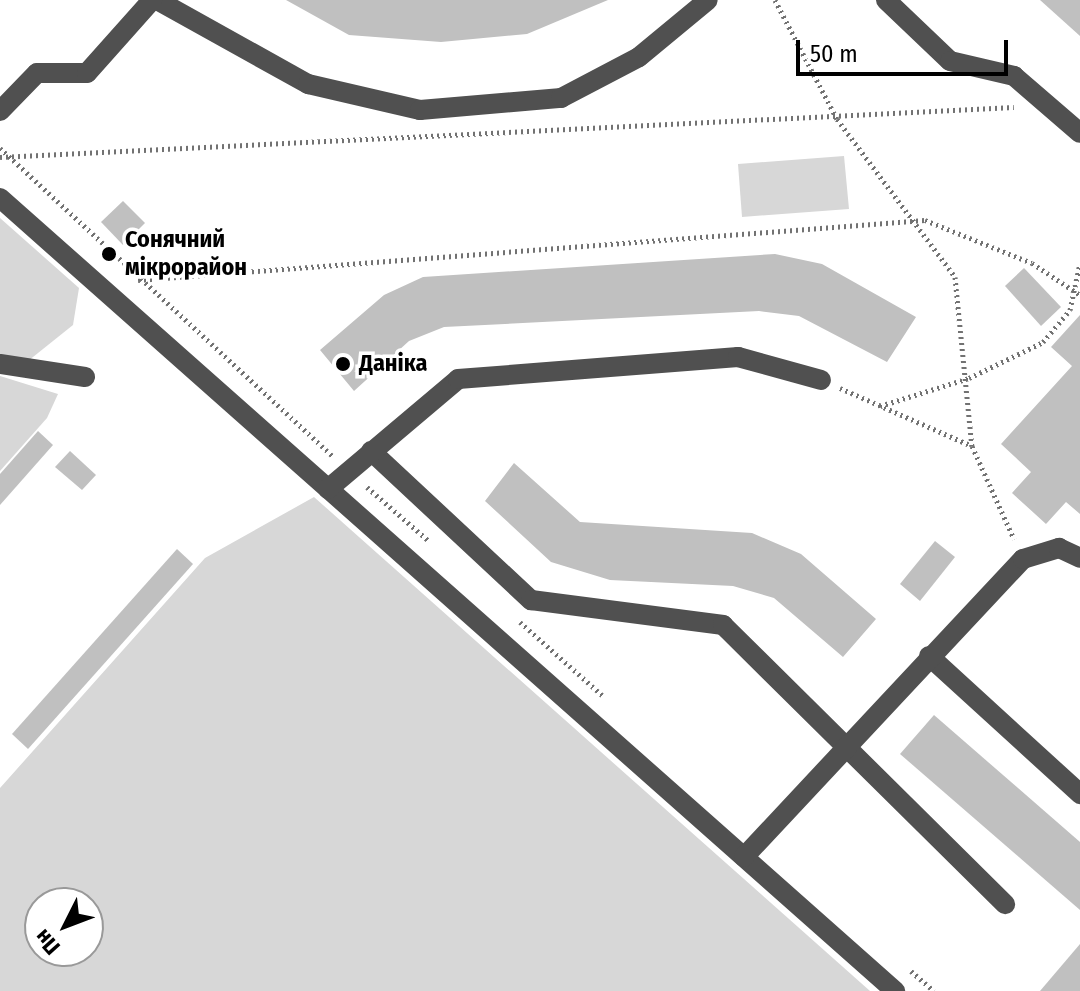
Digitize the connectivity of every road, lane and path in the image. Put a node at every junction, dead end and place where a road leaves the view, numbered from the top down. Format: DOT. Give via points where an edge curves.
graph roads {
  1 [pos="155,0"];
  2 [pos="708,0"];
  3 [pos="775,0"];
  4 [pos="886,0"];
  5 [pos="1028,106"];
  6 [pos="0,111"];
  7 [pos="837,119"];
  8 [pos="1080,133"];
  9 [pos="0,148"];
  10 [pos="9,156"];
  11 [pos="0,157"];
  12 [pos="0,198"];
  13 [pos="907,221"];
  14 [pos="1080,263"];
  15 [pos="137,280"];
  16 [pos="98,285"];
  17 [pos="1073,289"];
  18 [pos="1080,295"];
  19 [pos="0,364"];
  20 [pos="85,377"];
  21 [pos="969,378"];
  22 [pos="821,380"];
  23 [pos="880,406"];
  24 [pos="972,446"];
  25 [pos="371,451"];
  26 [pos="349,470"];
  27 [pos="328,489"];
  28 [pos="443,554"];
  29 [pos="1080,558"];
  30 [pos="1023,559"];
  31 [pos="514,617"];
  32 [pos="929,656"];
  33 [pos="608,701"];
  34 [pos="846,746"];
  35 [pos="1080,794"];
  36 [pos="744,857"];
  37 [pos="1005,904"];
  38 [pos="900,960"];
  39 [pos="895,991"];
  40 [pos="934,991"];
  1 -- 2 [label="street" via="308,84 420,110 561,98 639,57"];
  1 -- 6 [label="street" via="87,73 37,73"];
  3 -- 7 [label="path"];
  4 -- 8 [label="street" via="950,61 1014,76"];
  5 -- 7 [label="path"];
  7 -- 10 [label="path"];
  7 -- 13 [label="path"];
  9 -- 10 [label="path"];
  10 -- 11 [label="path"];
  10 -- 15 [label="path"];
  12 -- 16 [label="street"];
  13 -- 15 [label="path"];
  13 -- 17 [label="path" via="925,220 1032,263"];
  13 -- 21 [label="path" via="955,277"];
  14 -- 17 [label="path"];
  15 -- 16 [label="path"];
  15 -- 26 [label="path"];
  16 -- 27 [label="street"];
  17 -- 18 [label="path"];
  17 -- 21 [label="path" via="1070,310 1043,342"];
  19 -- 20 [label="street"];
  21 -- 23 [label="path"];
  21 -- 24 [label="path"];
  22 -- 23 [label="path"];
  22 -- 25 [label="street" via="738,357 458,379"];
  23 -- 24 [label="path"];
  24 -- 30 [label="path"];
  25 -- 26 [label="street"];
  25 -- 34 [label="street" via="531,600 723,625"];
  26 -- 27 [label="street"];
  26 -- 28 [label="path"];
  27 -- 36 [label="street"];
  29 -- 30 [label="street" via="1059,548"];
  30 -- 32 [label="street"];
  31 -- 33 [label="path"];
  32 -- 34 [label="street"];
  32 -- 35 [label="street"];
  34 -- 36 [label="street"];
  34 -- 37 [label="street"];
  36 -- 39 [label="street"];
  38 -- 40 [label="path"];
}
